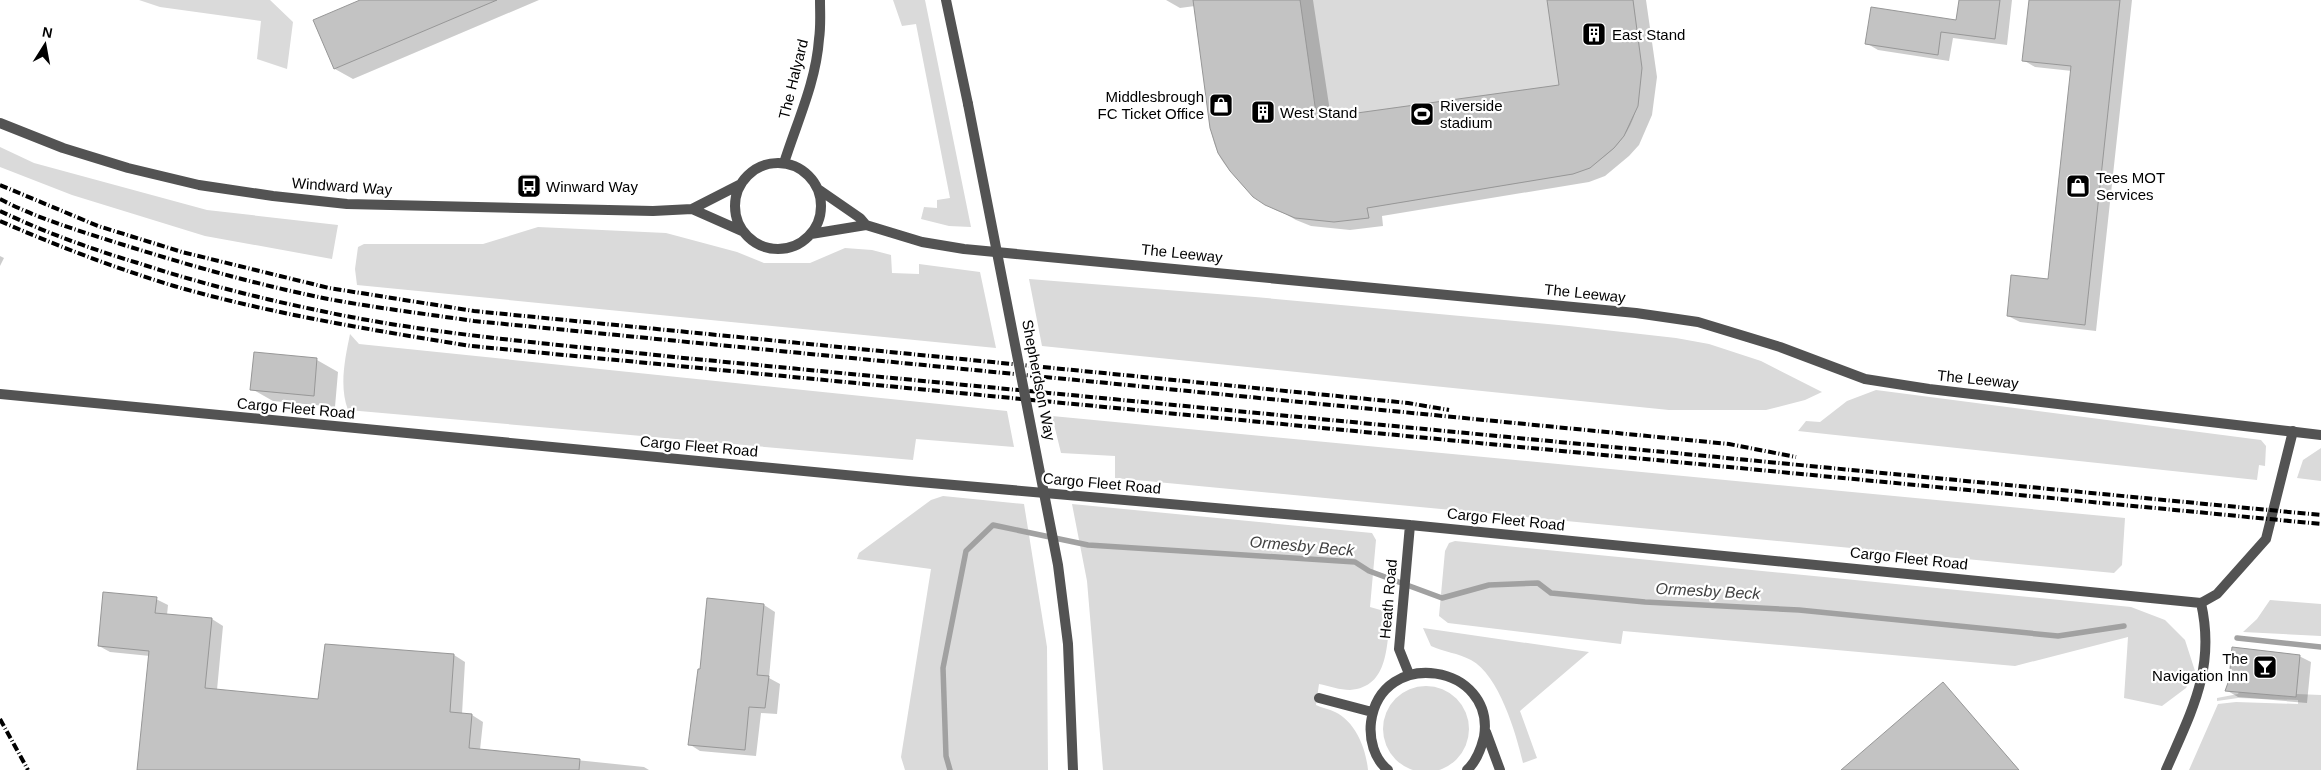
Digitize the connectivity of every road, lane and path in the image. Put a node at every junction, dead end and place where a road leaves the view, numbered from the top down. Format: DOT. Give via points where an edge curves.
graph roads {
  1 [pos="820,0"];
  2 [pos="946,0"];
  3 [pos="0,123"];
  4 [pos="784,163"];
  5 [pos="741,184"];
  6 [pos="818,189"];
  7 [pos="692,209"];
  8 [pos="866,225"];
  9 [pos="744,232"];
  10 [pos="811,234"];
  11 [pos="0,394"];
  12 [pos="2293,431"];
  13 [pos="2321,434"];
  14 [pos="1410,525"];
  15 [pos="2201,603"];
  16 [pos="1409,674"];
  17 [pos="1319,698"];
  18 [pos="1372,712"];
  19 [pos="1485,729"];
  20 [pos="1073,770"];
  21 [pos="1388,770"];
  22 [pos="1467,770"];
  23 [pos="1500,770"];
  24 [pos="2166,770"];
  1 -- 4 [label="street, The Halyard" via="820,39 816,58"];
  2 -- 20 [label="street, Shepherdson Way, bridge" via="1058,565 1068,644"];
  3 -- 7 [label="street, Windward Way" via="128,168 199,185 273,196 347,204 653,211"];
  4 -- 5 [label="street" via="759,167"];
  4 -- 6 [label="street" via="798,167 810,176"];
  5 -- 7 [label="street, Windward Way"];
  5 -- 9 [label="street" via="735,209"];
  6 -- 8 [label="street, The Leeway"];
  6 -- 10 [label="street" via="822,203 820,218"];
  7 -- 9 [label="street, Windward Way"];
  8 -- 10 [label="street, The Leeway"];
  8 -- 12 [label="street, The Leeway" via="922,242 964,249 1636,313 1698,322 1780,347 1865,379"];
  9 -- 10 [label="street" via="759,245 774,249 788,248"];
  11 -- 14 [label="street, Cargo Fleet Road"];
  12 -- 13 [label="street, The Leeway"];
  12 -- 15 [label="street" via="2266,539 2217,594"];
  14 -- 15 [label="street, Cargo Fleet Road"];
  14 -- 16 [label="street, Heath Road" via="1399,650"];
  15 -- 24 [label="street" via="2207,655 2198,694"];
  16 -- 18 [label="street" via="1380,696"];
  16 -- 19 [label="street" via="1430,671 1452,677 1469,689 1481,708"];
  17 -- 18 [label="street"];
  18 -- 21 [label="street" via="1370,731 1374,750"];
  19 -- 22 [label="street" via="1482,748"];
  19 -- 23 [label="street"];
}
